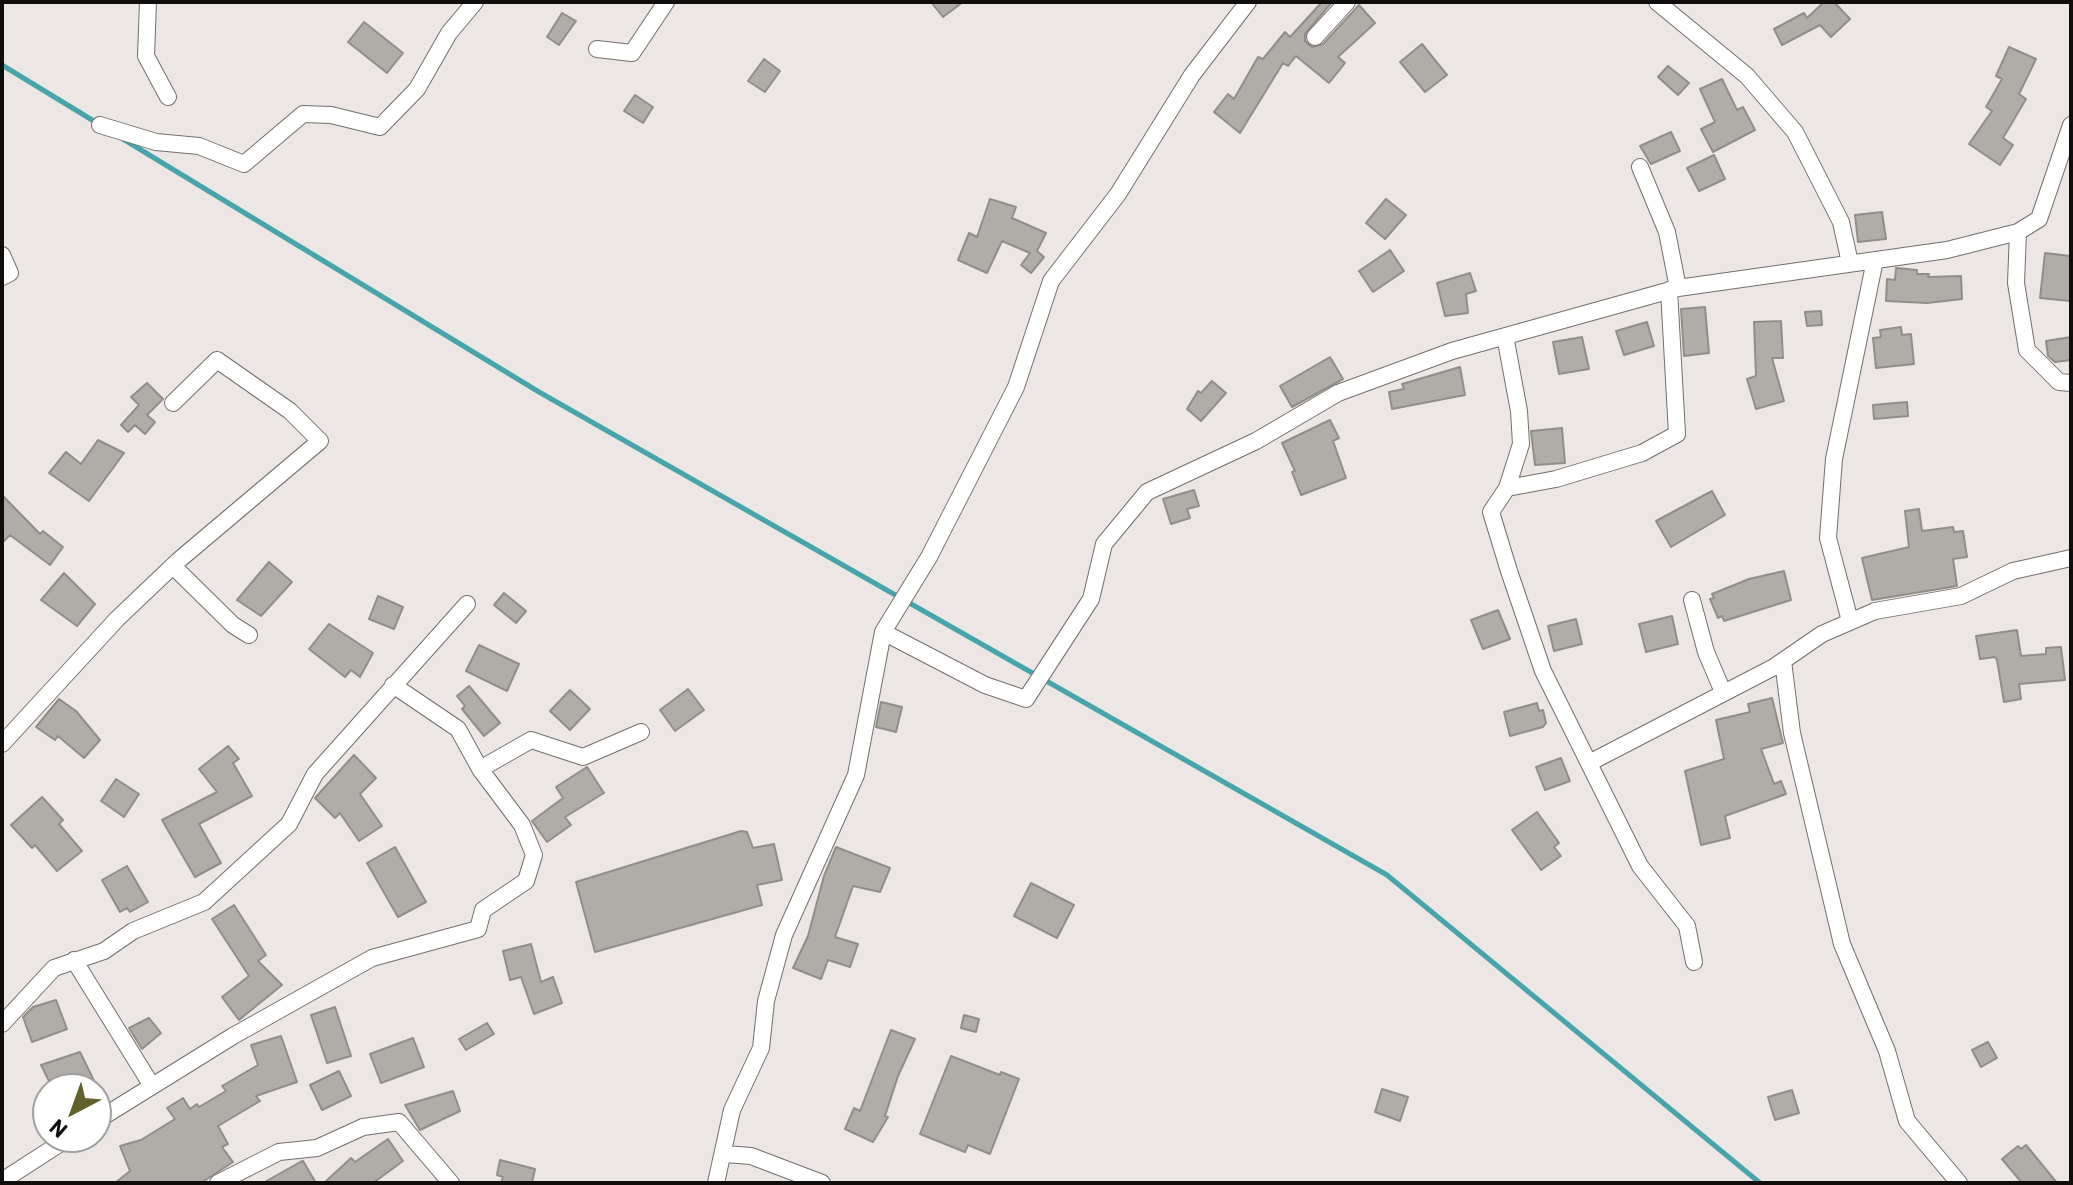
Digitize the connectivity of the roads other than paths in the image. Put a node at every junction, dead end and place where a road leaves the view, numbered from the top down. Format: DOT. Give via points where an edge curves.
graph roads {
  1 [pos="148,2"];
  2 [pos="475,2"];
  3 [pos="666,2"];
  4 [pos="1248,2"];
  5 [pos="1347,2"];
  6 [pos="1657,2"];
  7 [pos="1315,37"];
  8 [pos="597,49"];
  9 [pos="168,97"];
  10 [pos="100,125"];
  11 [pos="2071,125"];
  12 [pos="1640,167"];
  13 [pos="2018,232"];
  14 [pos="2,255"];
  15 [pos="1875,260"];
  16 [pos="1850,263"];
  17 [pos="2,277"];
  18 [pos="1673,289"];
  19 [pos="1505,336"];
  20 [pos="2071,383"];
  21 [pos="173,403"];
  22 [pos="1507,488"];
  23 [pos="2071,558"];
  24 [pos="173,566"];
  25 [pos="1692,600"];
  26 [pos="467,604"];
  27 [pos="1850,621"];
  28 [pos="883,632"];
  29 [pos="249,635"];
  30 [pos="1783,661"];
  31 [pos="393,685"];
  32 [pos="1723,692"];
  33 [pos="641,732"];
  34 [pos="2,744"];
  35 [pos="1589,763"];
  36 [pos="480,769"];
  37 [pos="74,960"];
  38 [pos="1694,962"];
  39 [pos="2,1024"];
  40 [pos="152,1086"];
  41 [pos="112,1111"];
  42 [pos="45,1153"];
  43 [pos="725,1154"];
  44 [pos="2,1181"];
  45 [pos="218,1183"];
  46 [pos="451,1183"];
  47 [pos="716,1183"];
  48 [pos="822,1183"];
  49 [pos="1959,1183"];
  1 -- 9 [label="street" via="146,56"];
  2 -- 10 [label="street" via="449,33 417,89 380,127 303,114 244,164 199,146 156,142"];
  3 -- 8 [label="street" via="632,53"];
  4 -- 28 [label="street" via="1192,75 1118,194 1051,281 1016,387 929,557"];
  5 -- 7 [label="street"];
  6 -- 16 [label="street" via="1747,76 1795,132 1841,222"];
  11 -- 13 [label="street" via="2039,219"];
  12 -- 18 [label="street" via="1667,232"];
  13 -- 15 [label="street" via="1947,250"];
  13 -- 20 [label="street" via="2016,283 2027,350 2059,382"];
  14 -- 17 [label="street" via="10,273"];
  15 -- 16 [label="street"];
  15 -- 27 [label="street" via="1834,459 1829,522 1828,538"];
  16 -- 18 [label="street"];
  18 -- 19 [label="street"];
  18 -- 22 [label="street" via="1677,434 1642,453"];
  19 -- 22 [label="street" via="1521,444"];
  19 -- 28 [label="street" via="1338,393 1256,441 1147,492 1104,544 1091,599 1026,699 985,685"];
  21 -- 24 [label="street" via="217,360 290,411 320,441"];
  22 -- 35 [label="street" via="1491,512 1543,671"];
  23 -- 27 [label="street" via="2013,571 1961,596 1875,611"];
  24 -- 29 [label="street"];
  24 -- 34 [label="street" via="71,665"];
  25 -- 32 [label="street"];
  26 -- 31 [label="street"];
  27 -- 30 [label="street"];
  28 -- 43 [label="street" via="856,775 784,935 766,1001 761,1048 732,1110"];
  30 -- 32 [label="street"];
  30 -- 49 [label="street" via="1792,733 1842,944 1887,1051 1907,1121"];
  31 -- 36 [label="street" via="458,729"];
  31 -- 37 [label="street" via="315,774 289,824 204,902 133,931 104,951"];
  32 -- 35 [label="street"];
  33 -- 36 [label="street" via="583,757 531,740"];
  35 -- 38 [label="street" via="1640,866 1687,926"];
  36 -- 40 [label="street" via="522,825 534,855 526,881 483,910 478,929 372,958"];
  37 -- 39 [label="street" via="54,968"];
  37 -- 40 [label="street"];
  40 -- 41 [label="street"];
  42 -- 44 [label="street"];
  43 -- 47 [label="street"];
  43 -- 48 [label="street" via="751,1156"];
  45 -- 46 [label="street" via="279,1152 317,1148 363,1127 399,1122"];
}
